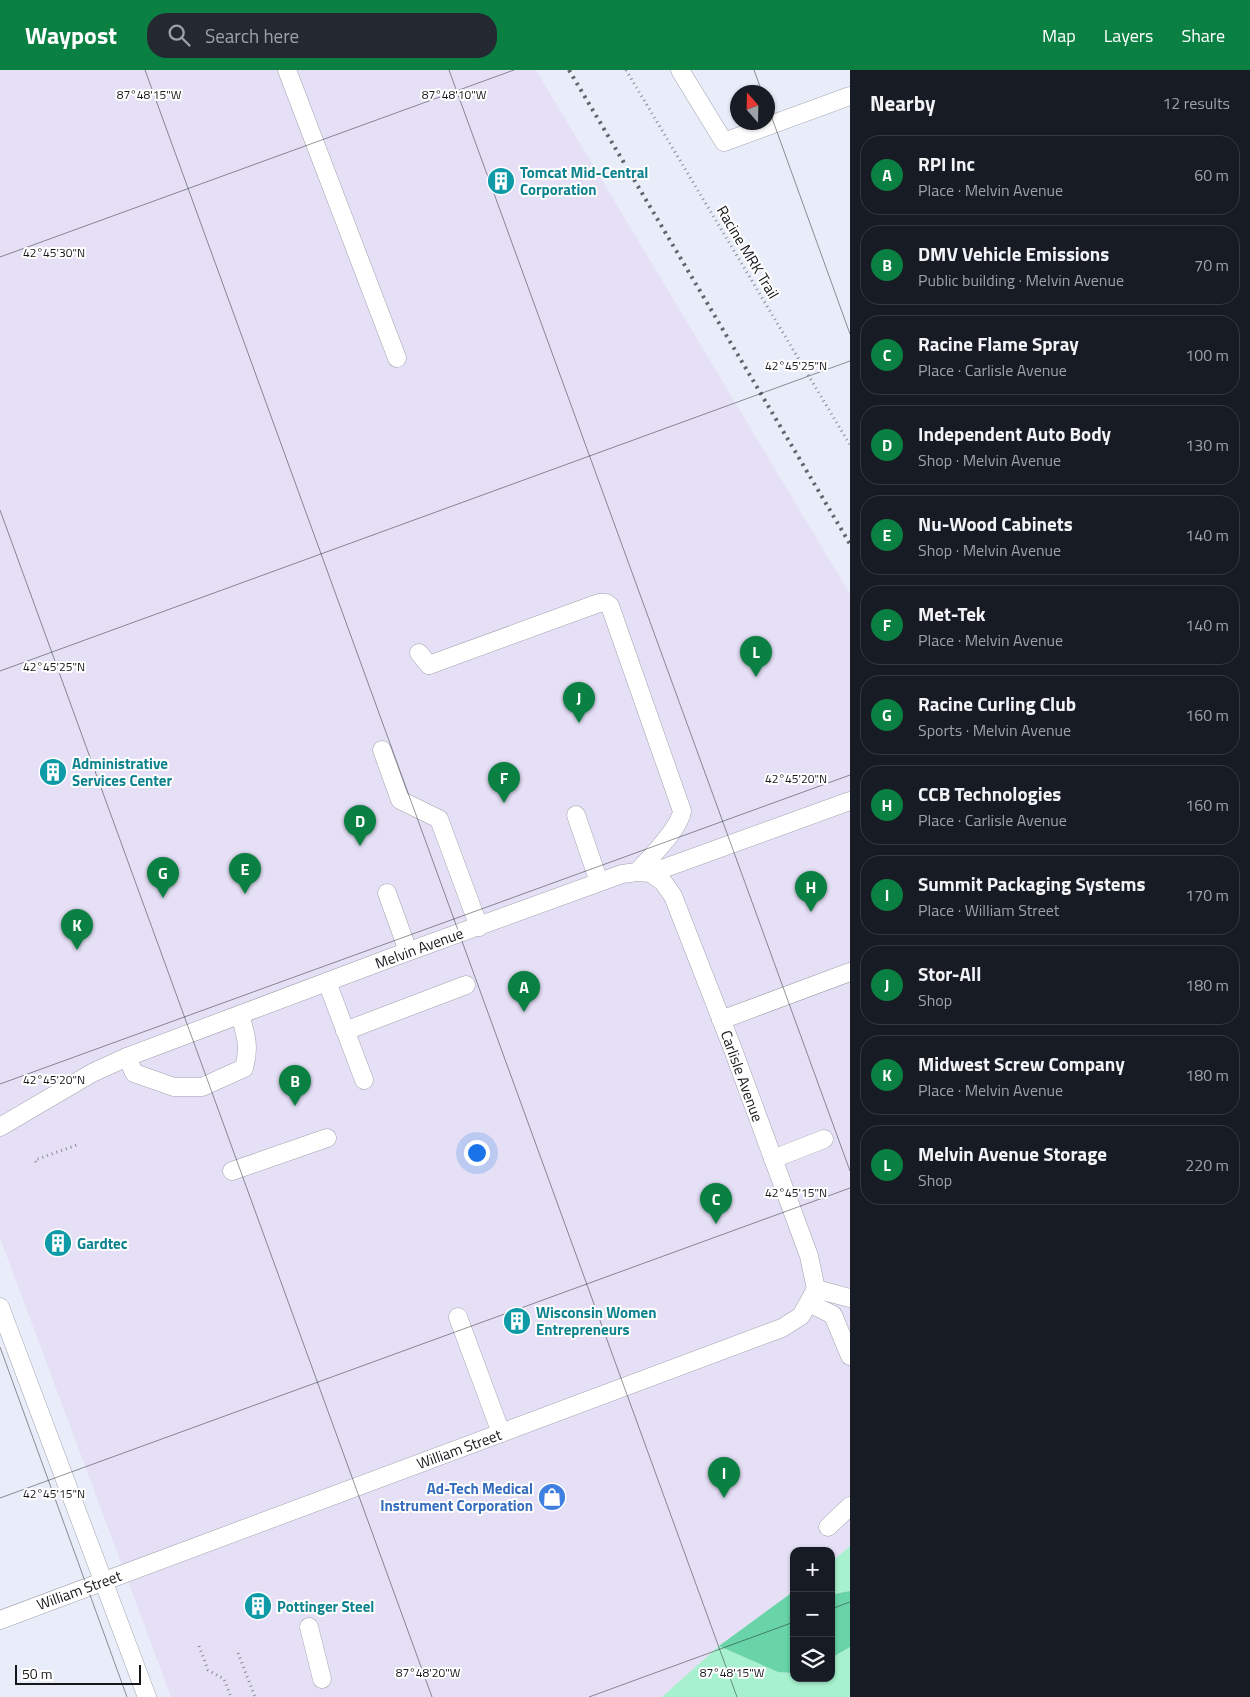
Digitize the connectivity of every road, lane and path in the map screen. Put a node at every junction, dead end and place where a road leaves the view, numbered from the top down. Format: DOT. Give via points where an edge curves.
graph roads {
  1 [pos="287,70"];
  2 [pos="626,70"];
  3 [pos="680,70"];
  4 [pos="850,96"];
  5 [pos="398,358"];
  6 [pos="850,445"];
  7 [pos="419,653"];
  8 [pos="382,750"];
  9 [pos="850,801"];
  10 [pos="576,815"];
  11 [pos="644,872"];
  12 [pos="599,882"];
  13 [pos="387,893"];
  14 [pos="479,926"];
  15 [pos="408,951"];
  16 [pos="850,972"];
  17 [pos="327,982"];
  18 [pos="466,985"];
  19 [pos="240,1015"];
  20 [pos="721,1020"];
  21 [pos="345,1030"];
  22 [pos="127,1057"];
  23 [pos="364,1080"];
  24 [pos="0,1127"];
  25 [pos="327,1138"];
  26 [pos="824,1139"];
  27 [pos="78,1145"];
  28 [pos="773,1159"];
  29 [pos="36,1162"];
  30 [pos="232,1171"];
  31 [pos="813,1296"];
  32 [pos="850,1298"];
  33 [pos="0,1307"];
  34 [pos="458,1317"];
  35 [pos="850,1356"];
  36 [pos="501,1433"];
  37 [pos="850,1506"];
  38 [pos="828,1527"];
  39 [pos="104,1581"];
  40 [pos="0,1620"];
  41 [pos="309,1627"];
  42 [pos="198,1646"];
  43 [pos="238,1653"];
  44 [pos="322,1679"];
  45 [pos="147,1697"];
  46 [pos="231,1697"];
  47 [pos="255,1697"];
  1 -- 5 [label="street"];
  2 -- 6 [label="path, Racine MRK Trail"];
  3 -- 4 [label="street" via="724,142"];
  7 -- 11 [label="street" via="429,665 599,603 610,606 682,811 682,817"];
  8 -- 14 [label="street" via="400,800 440,819"];
  9 -- 11 [label="street, Melvin Avenue"];
  10 -- 12 [label="street"];
  11 -- 12 [label="street, Melvin Avenue" via="622,874"];
  11 -- 20 [label="street, Carlisle Avenue" via="662,882 673,896"];
  12 -- 14 [label="street, Melvin Avenue"];
  13 -- 15 [label="street"];
  14 -- 15 [label="street, Melvin Avenue"];
  15 -- 17 [label="street, Melvin Avenue"];
  16 -- 20 [label="street"];
  17 -- 19 [label="street, Melvin Avenue"];
  17 -- 21 [label="street"];
  18 -- 21 [label="street"];
  19 -- 22 [label="street, Melvin Avenue"];
  19 -- 22 [label="street" via="248,1043 244,1068 202,1087 174,1087 134,1073"];
  20 -- 28 [label="street, Carlisle Avenue"];
  21 -- 23 [label="street"];
  22 -- 24 [label="street, Melvin Avenue" via="92,1073"];
  25 -- 30 [label="street"];
  26 -- 28 [label="street"];
  27 -- 29 [label="path"];
  28 -- 31 [label="street, Carlisle Avenue" via="809,1256"];
  31 -- 32 [label="street"];
  31 -- 35 [label="street" via="833,1315"];
  31 -- 36 [label="street, William Street" via="801,1316 782,1328"];
  33 -- 39 [label="street"];
  34 -- 36 [label="street"];
  36 -- 39 [label="street, William Street"];
  37 -- 38 [label="street"];
  39 -- 40 [label="street, William Street"];
  39 -- 45 [label="street"];
  41 -- 44 [label="street"];
  42 -- 46 [label="path" via="208,1670 224,1679"];
  43 -- 47 [label="path"];
}
